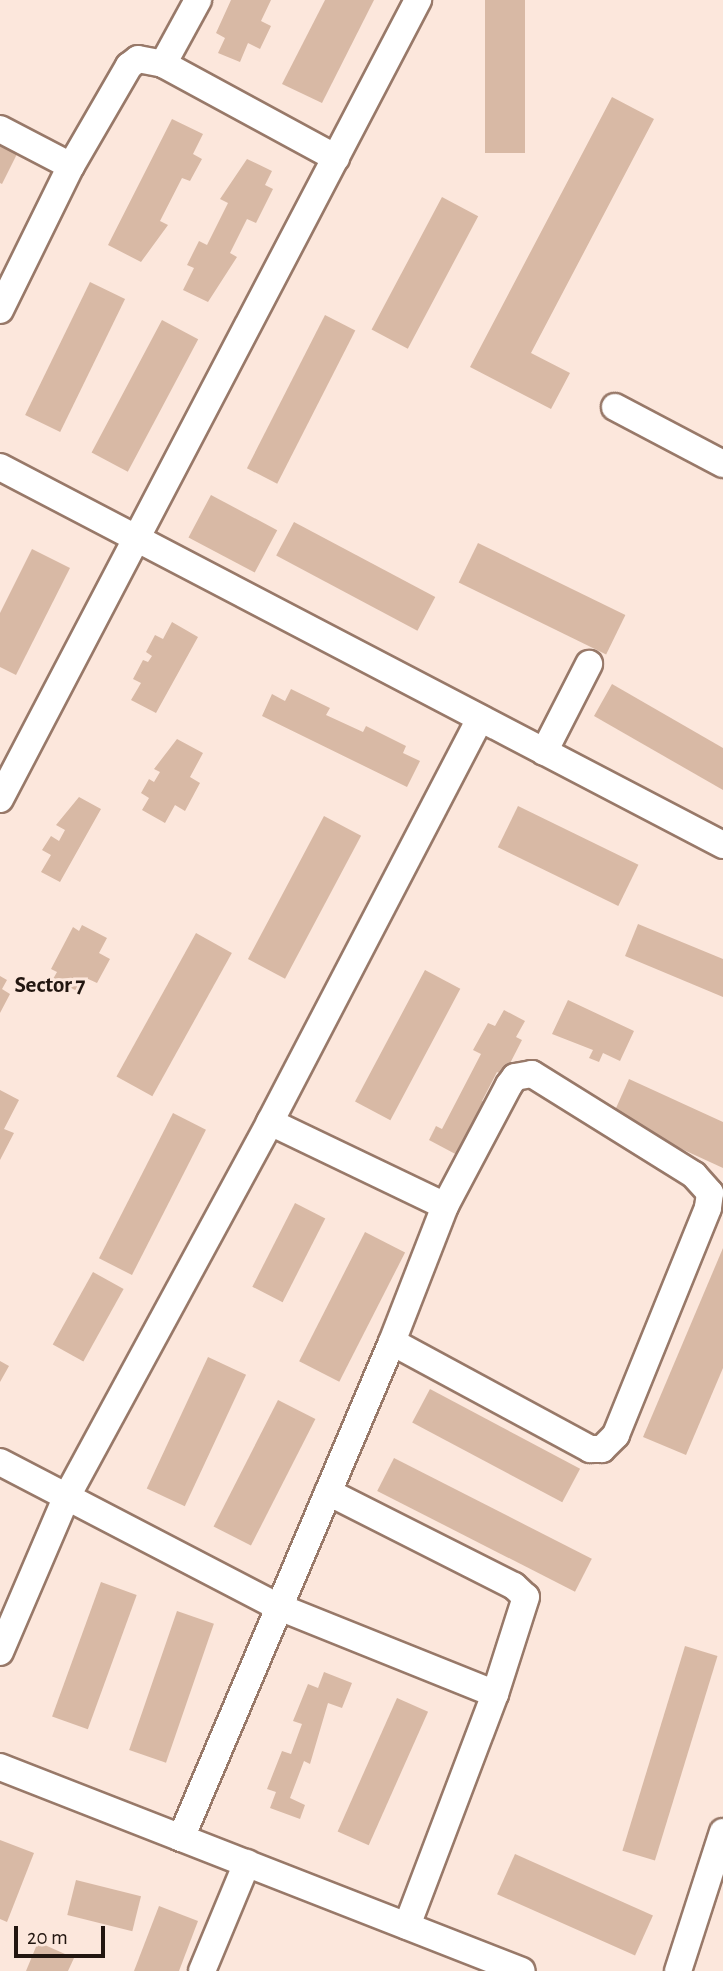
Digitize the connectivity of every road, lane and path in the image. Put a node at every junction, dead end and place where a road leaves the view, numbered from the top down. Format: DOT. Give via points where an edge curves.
graph roads {
  1 [pos="198,0"];
  2 [pos="418,0"];
  3 [pos="163,64"];
  4 [pos="0,129"];
  5 [pos="336,158"];
  6 [pos="71,166"];
  7 [pos="2,302"];
  8 [pos="615,407"];
  9 [pos="723,464"];
  10 [pos="0,467"];
  11 [pos="136,539"];
  12 [pos="589,664"];
  13 [pos="480,719"];
  14 [pos="544,752"];
  15 [pos="0,799"];
  16 [pos="723,845"];
  17 [pos="270,1122"];
  18 [pos="445,1206"];
  19 [pos="392,1342"];
  20 [pos="0,1462"];
  21 [pos="328,1492"];
  22 [pos="66,1498"];
  23 [pos="279,1607"];
  24 [pos="0,1652"];
  25 [pos="495,1694"];
  26 [pos="0,1767"];
  27 [pos="723,1832"];
  28 [pos="181,1838"];
  29 [pos="247,1863"];
  30 [pos="407,1926"];
  31 [pos="202,1971"];
  32 [pos="522,1971"];
  33 [pos="678,1971"];
  1 -- 3 [label="street"];
  2 -- 5 [label="street"];
  3 -- 5 [label="street"];
  3 -- 6 [label="street" via="144,58 129,66"];
  4 -- 6 [label="street"];
  5 -- 11 [label="street"];
  6 -- 7 [label="street"];
  8 -- 9 [label="street"];
  10 -- 11 [label="street"];
  11 -- 13 [label="street"];
  11 -- 15 [label="street"];
  12 -- 14 [label="street"];
  13 -- 14 [label="street"];
  13 -- 17 [label="street"];
  14 -- 16 [label="street"];
  17 -- 18 [label="street"];
  17 -- 22 [label="street"];
  18 -- 19 [label="street"];
  18 -- 19 [label="street" via="509,1085 523,1074 531,1074 694,1175 710,1193 708,1208 615,1435 602,1449 590,1449"];
  19 -- 21 [label="street"];
  20 -- 22 [label="street"];
  21 -- 23 [label="street"];
  21 -- 25 [label="street" via="514,1586 526,1597"];
  22 -- 23 [label="street"];
  22 -- 24 [label="street"];
  23 -- 25 [label="street"];
  23 -- 28 [label="street"];
  25 -- 30 [label="street"];
  26 -- 28 [label="street"];
  27 -- 33 [label="street"];
  28 -- 29 [label="street"];
  29 -- 30 [label="street"];
  29 -- 31 [label="street"];
  30 -- 32 [label="street"];
}
